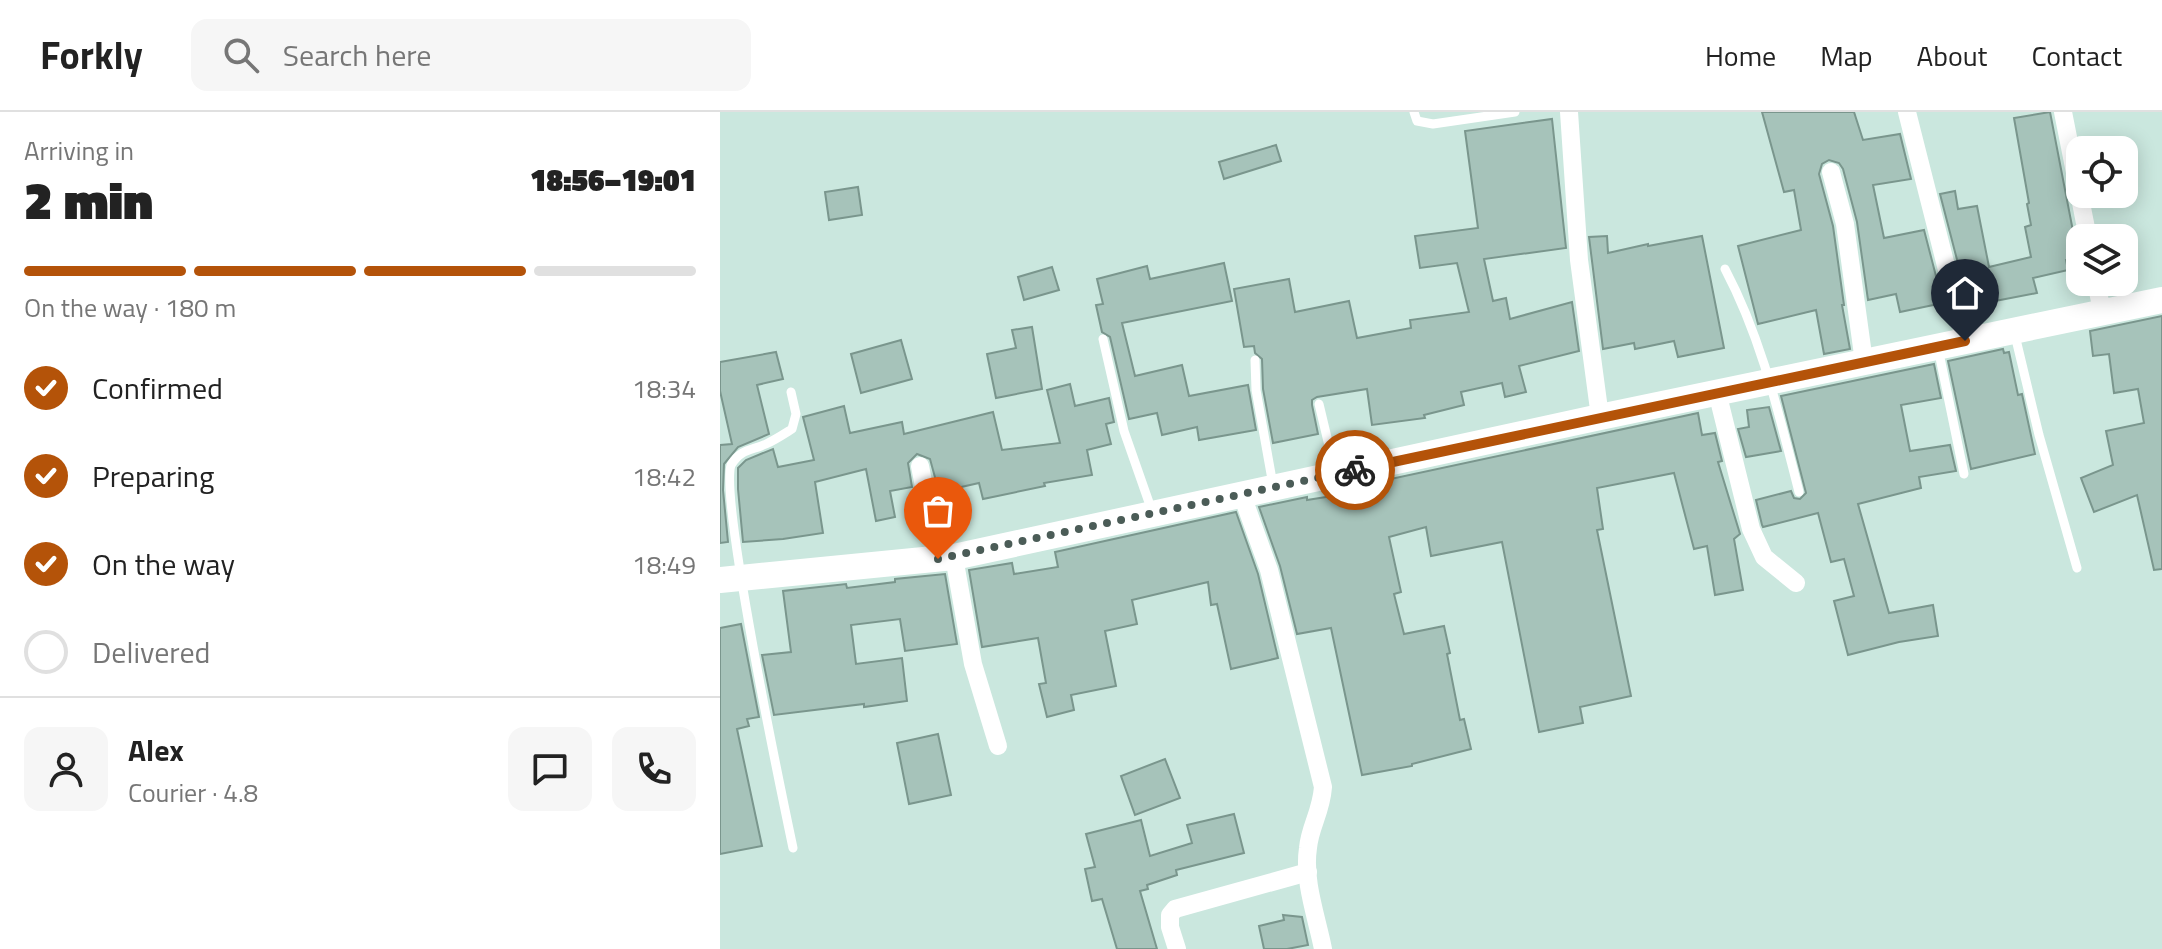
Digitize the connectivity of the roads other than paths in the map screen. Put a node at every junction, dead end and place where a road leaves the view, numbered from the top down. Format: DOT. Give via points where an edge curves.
graph roads {
  1 [pos="1414,112"];
  2 [pos="1515,112"];
  3 [pos="1569,112"];
  4 [pos="1907,112"];
  5 [pos="2063,112"];
  6 [pos="1831,172"];
  7 [pos="2085,224"];
  8 [pos="1725,269"];
  9 [pos="2099,296"];
  10 [pos="2162,300"];
  11 [pos="2102,311"];
  12 [pos="2014,331"];
  13 [pos="1103,339"];
  14 [pos="1965,341"];
  15 [pos="1938,347"];
  16 [pos="1255,360"];
  17 [pos="1864,362"];
  18 [pos="1771,381"];
  19 [pos="791,392"];
  20 [pos="1717,392"];
  21 [pos="1319,404"];
  22 [pos="1600,417"];
  23 [pos="920,466"];
  24 [pos="1336,474"];
  25 [pos="1964,474"];
  26 [pos="1273,488"];
  27 [pos="1799,492"];
  28 [pos="1242,495"];
  29 [pos="1153,514"];
  30 [pos="946,558"];
  31 [pos="2077,568"];
  32 [pos="728,578"];
  33 [pos="1796,583"];
  34 [pos="998,746"];
  35 [pos="793,848"];
  36 [pos="1308,872"];
  37 [pos="1177,949"];
  38 [pos="1323,949"];
  1 -- 2 [label="lane" via="1417,121 1433,124"];
  3 -- 22 [label="street" via="1579,260"];
  4 -- 14 [label="street"];
  5 -- 7 [label="street"];
  6 -- 17 [label="street" via="1845,224"];
  8 -- 18 [label="lane"];
  9 -- 11 [label="street"];
  10 -- 11 [label="main road"];
  11 -- 12 [label="main road"];
  12 -- 14 [label="main road"];
  12 -- 31 [label="lane"];
  13 -- 29 [label="lane" via="1124,431"];
  14 -- 15 [label="main road"];
  15 -- 17 [label="main road"];
  15 -- 25 [label="lane"];
  16 -- 26 [label="lane"];
  17 -- 18 [label="main road"];
  18 -- 20 [label="main road"];
  18 -- 27 [label="lane"];
  19 -- 32 [label="lane" via="796,414 792,429 744,449 729,468"];
  20 -- 22 [label="main road"];
  20 -- 33 [label="street" via="1751,529 1764,557"];
  21 -- 24 [label="lane"];
  22 -- 24 [label="main road"];
  23 -- 30 [label="street"];
  24 -- 26 [label="main road"];
  26 -- 28 [label="main road"];
  28 -- 29 [label="main road"];
  28 -- 36 [label="street" via="1269,570 1323,787 1322,808 1308,848"];
  29 -- 30 [label="main road"];
  30 -- 32 [label="main road"];
  30 -- 34 [label="street"];
  32 -- 35 [label="lane"];
  36 -- 37 [label="street" via="1175,909 1170,927"];
  36 -- 38 [label="street"];
}
